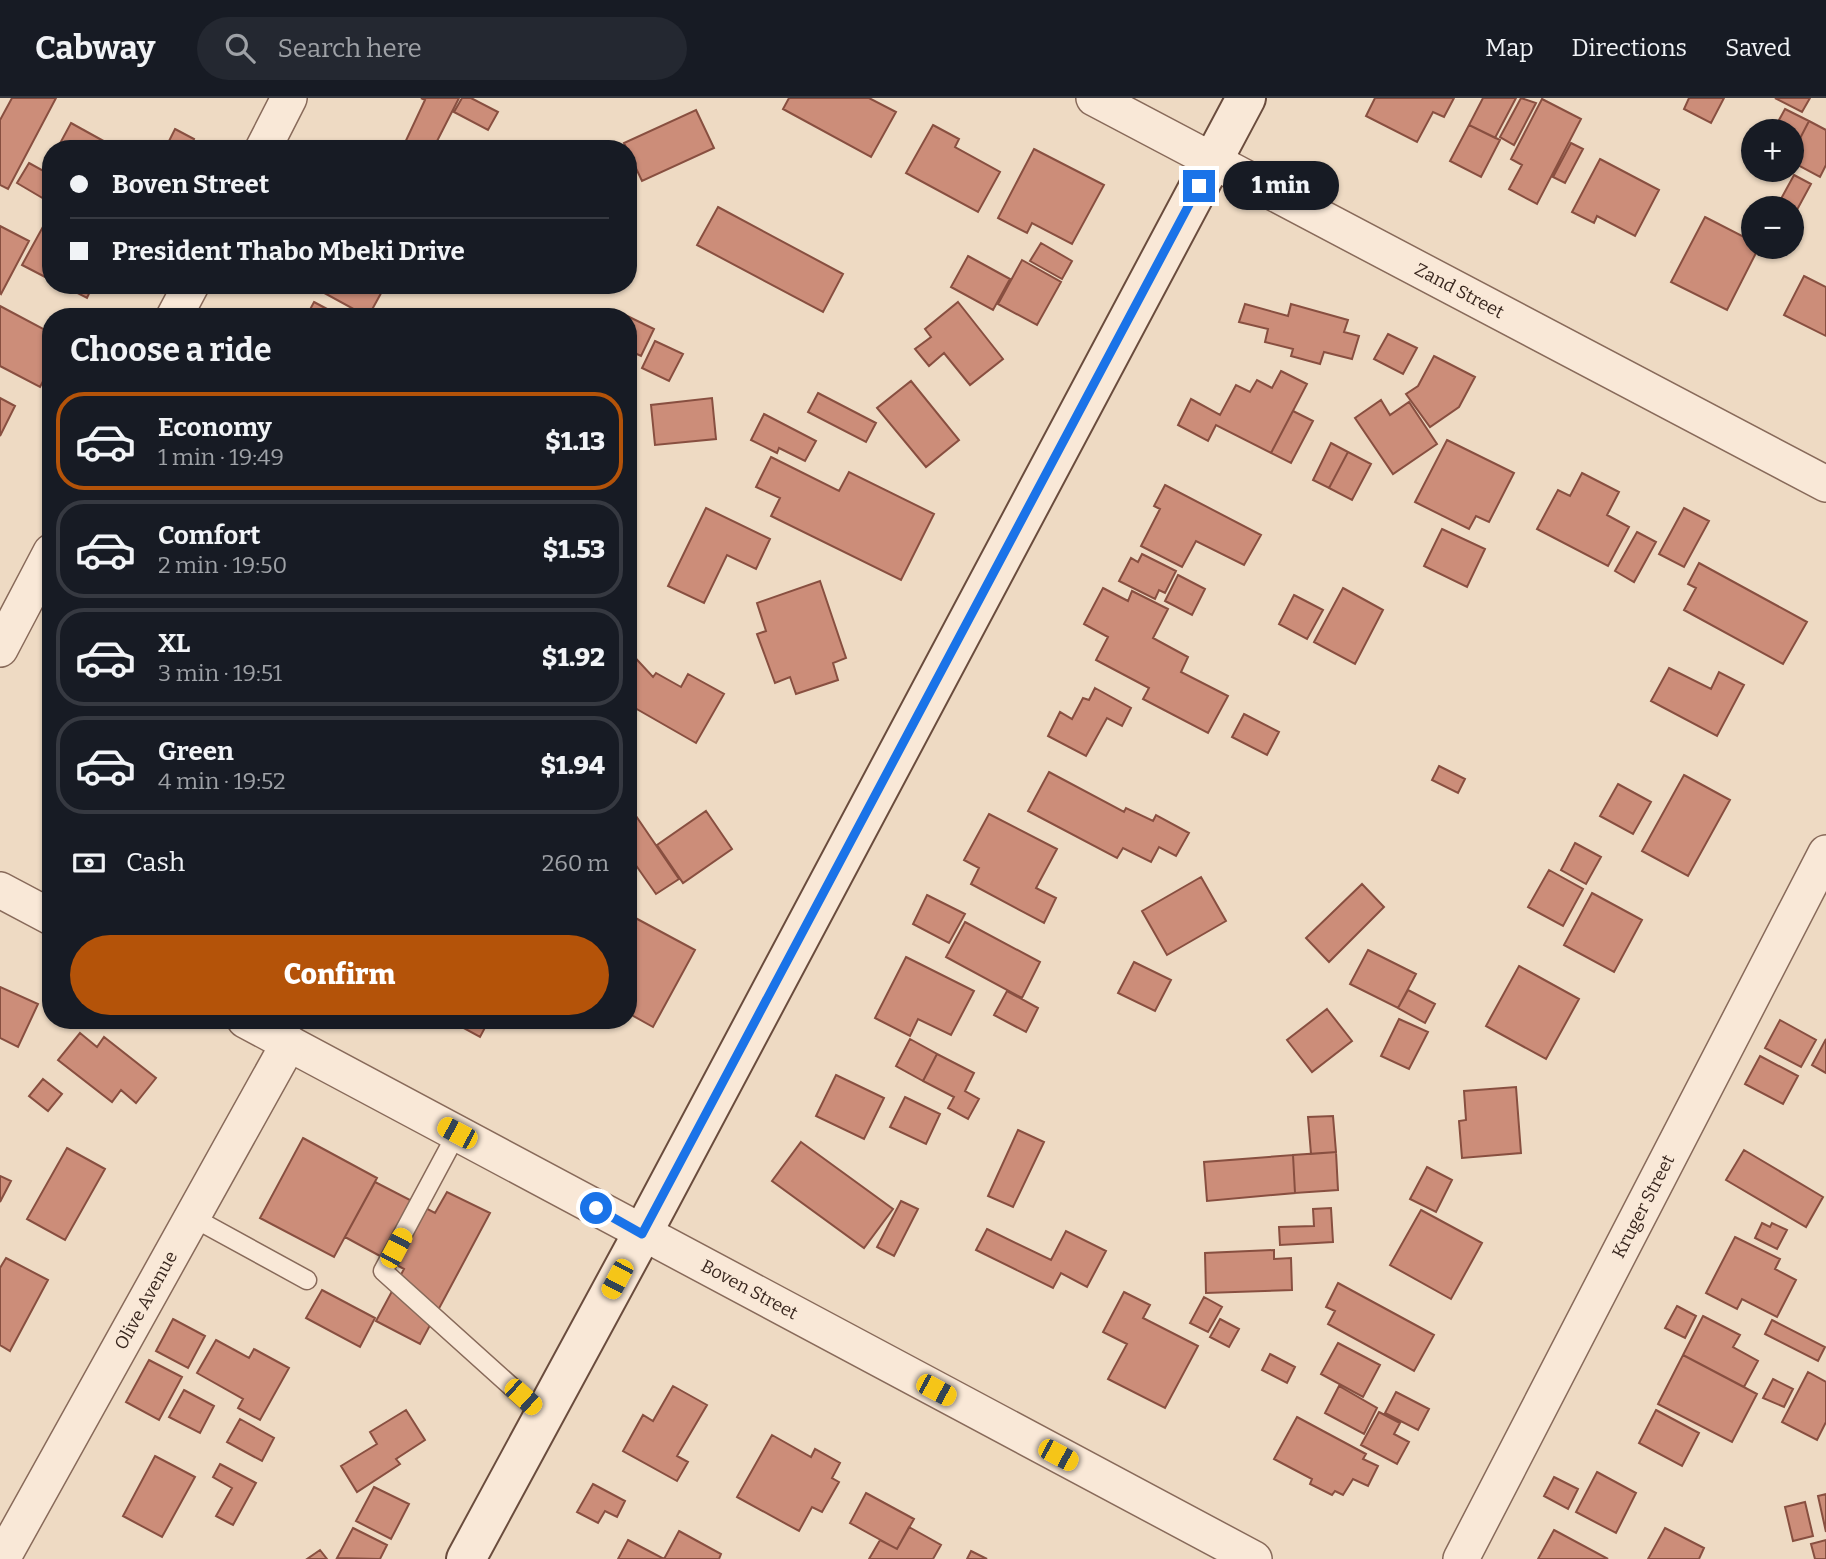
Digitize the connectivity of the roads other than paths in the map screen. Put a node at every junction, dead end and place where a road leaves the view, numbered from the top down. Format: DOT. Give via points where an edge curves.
graph roads {
  1 [pos="289,98"];
  2 [pos="1094,98"];
  3 [pos="1246,98"];
  4 [pos="268,140"];
  5 [pos="1212,162"];
  6 [pos="1826,484"];
  7 [pos="42,569"];
  8 [pos="0,649"];
  9 [pos="1826,853"];
  10 [pos="0,890"];
  11 [pos="42,912"];
  12 [pos="262,1029"];
  13 [pos="289,1044"];
  14 [pos="457,1133"];
  15 [pos="192,1217"];
  16 [pos="642,1234"];
  17 [pos="307,1280"];
  18 [pos="543,1415"];
  19 [pos="2,1559"];
  20 [pos="466,1559"];
  21 [pos="1254,1559"];
  22 [pos="1461,1559"];
  1 -- 4 [label="street"];
  2 -- 5 [label="street, Zand Street"];
  3 -- 5 [label="street"];
  5 -- 6 [label="street, Zand Street"];
  5 -- 16 [label="street"];
  7 -- 8 [label="street"];
  9 -- 22 [label="street, Kruger Street"];
  10 -- 11 [label="street"];
  12 -- 13 [label="street, Boven Street"];
  13 -- 14 [label="street, Boven Street"];
  13 -- 15 [label="street, Olive Avenue"];
  14 -- 16 [label="street, Boven Street"];
  14 -- 18 [label="lane" via="383,1270"];
  15 -- 17 [label="lane"];
  15 -- 19 [label="street, Olive Avenue"];
  16 -- 18 [label="street"];
  16 -- 21 [label="street, Boven Street"];
  18 -- 20 [label="street"];
}
